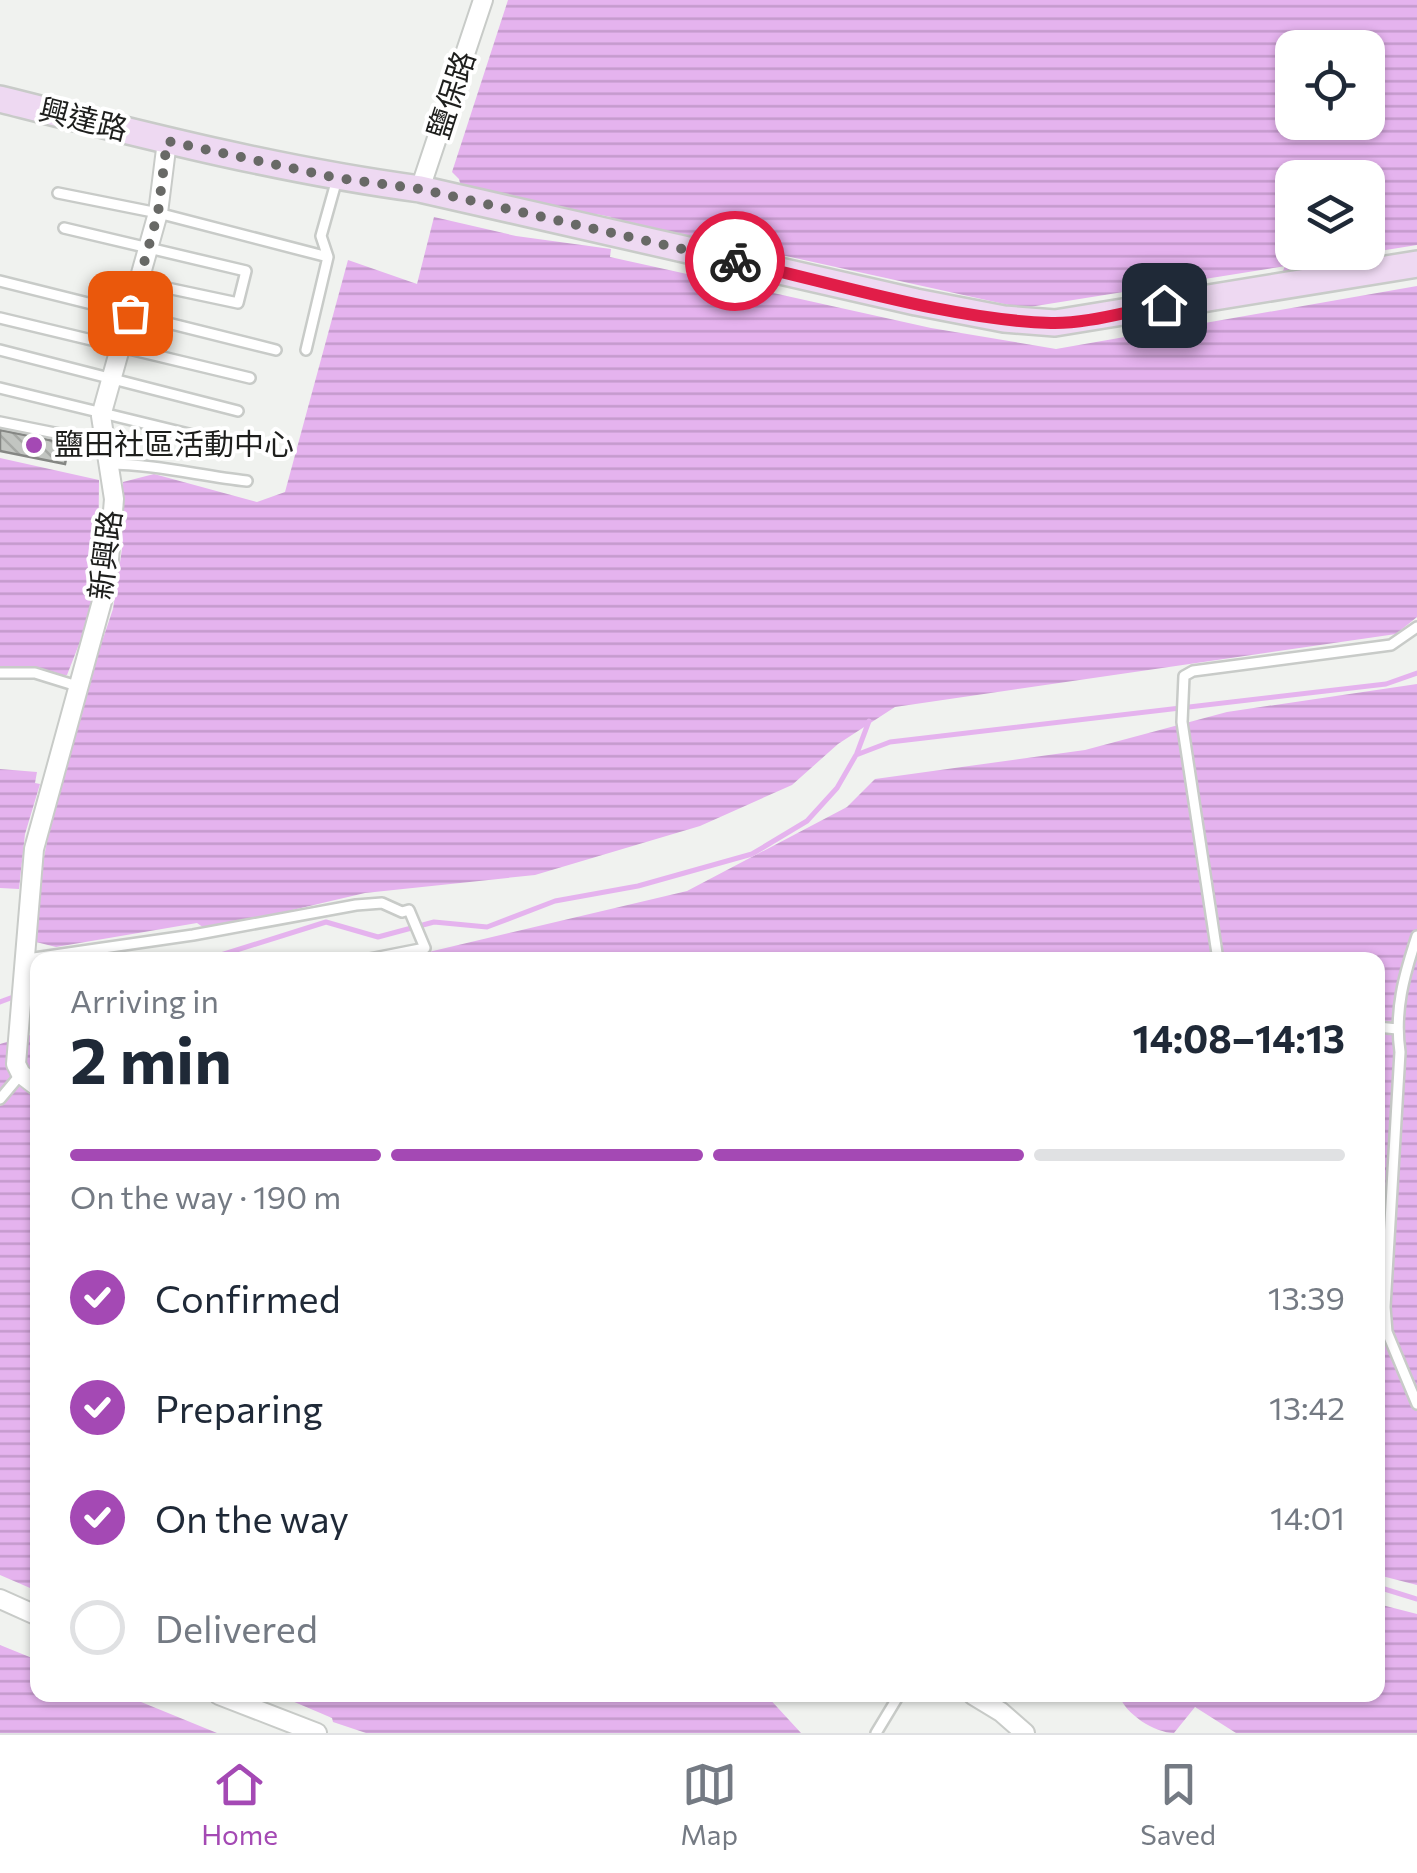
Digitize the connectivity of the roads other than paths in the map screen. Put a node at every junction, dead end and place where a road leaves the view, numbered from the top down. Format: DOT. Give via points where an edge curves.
graph roads {
  1 [pos="483,0"];
  2 [pos="0,99"];
  3 [pos="167,141"];
  4 [pos="337,178"];
  5 [pos="420,189"];
  6 [pos="58,194"];
  7 [pos="158,213"];
  8 [pos="64,228"];
  9 [pos="148,248"];
  10 [pos="328,257"];
  11 [pos="1417,264"];
  12 [pos="0,281"];
  13 [pos="139,282"];
  14 [pos="130,313"];
  15 [pos="0,318"];
  16 [pos="120,347"];
  17 [pos="0,350"];
  18 [pos="276,350"];
  19 [pos="306,350"];
  20 [pos="110,378"];
  21 [pos="250,378"];
  22 [pos="0,388"];
  23 [pos="238,411"];
  24 [pos="102,412"];
  25 [pos="0,422"];
  26 [pos="105,443"];
  27 [pos="230,444"];
  28 [pos="108,464"];
  29 [pos="247,480"];
  30 [pos="1417,627"];
  31 [pos="0,673"];
  32 [pos="76,686"];
  33 [pos="1417,936"];
  34 [pos="97,952"];
  35 [pos="404,952"];
  36 [pos="1217,952"];
  37 [pos="30,963"];
  38 [pos="25,964"];
  39 [pos="1385,1028"];
  40 [pos="1397,1029"];
  41 [pos="21,1074"];
  42 [pos="30,1081"];
  43 [pos="0,1099"];
  44 [pos="1417,1404"];
  45 [pos="0,1599"];
  46 [pos="30,1612"];
  47 [pos="237,1702"];
  48 [pos="895,1702"];
  49 [pos="1000,1703"];
  50 [pos="317,1733"];
  51 [pos="876,1733"];
  52 [pos="1024,1733"];
  1 -- 5 [label="street, 鹽保路"];
  2 -- 3 [label="street, 興達路"];
  3 -- 4 [label="street, 興達路"];
  3 -- 7 [label="street, 新興路"];
  4 -- 5 [label="street, 興達路"];
  4 -- 10 [label="lane" via="322,236"];
  5 -- 11 [label="street, 興達路" via="916,302 1055,323"];
  6 -- 7 [label="lane"];
  7 -- 9 [label="street, 新興路"];
  7 -- 10 [label="lane"];
  8 -- 9 [label="lane"];
  9 -- 13 [label="street, 新興路"];
  9 -- 13 [label="lane" via="246,271 238,303"];
  10 -- 19 [label="lane"];
  12 -- 14 [label="lane"];
  13 -- 14 [label="street, 新興路"];
  14 -- 16 [label="street, 新興路"];
  14 -- 18 [label="lane"];
  15 -- 16 [label="lane"];
  16 -- 20 [label="street, 新興路"];
  16 -- 21 [label="lane"];
  17 -- 20 [label="lane"];
  20 -- 23 [label="lane"];
  20 -- 24 [label="street, 新興路"];
  22 -- 24 [label="lane"];
  24 -- 26 [label="street, 新興路"];
  24 -- 27 [label="lane"];
  25 -- 26 [label="lane"];
  26 -- 28 [label="street, 新興路"];
  28 -- 29 [label="lane"];
  28 -- 32 [label="street, 新興路" via="114,499 107,582"];
  30 -- 36 [label="lane" via="1390,645 1184,676 1182,722"];
  31 -- 32 [label="lane" via="35,673"];
  32 -- 38 [label="street, 新興路" via="34,849"];
  33 -- 40 [label="lane" via="1402,979"];
  34 -- 35 [label="lane" via="382,903 409,910 424,948"];
  37 -- 38 [label="lane"];
  38 -- 41 [label="street, 新興路" via="16,1064"];
  39 -- 40 [label="lane"];
  40 -- 44 [label="lane" via="1385,1307"];
  41 -- 42 [label="street"];
  41 -- 43 [label="lane"];
  45 -- 46 [label="street"];
  47 -- 50 [label="street"];
  48 -- 51 [label="lane"];
  49 -- 52 [label="street"];
}
